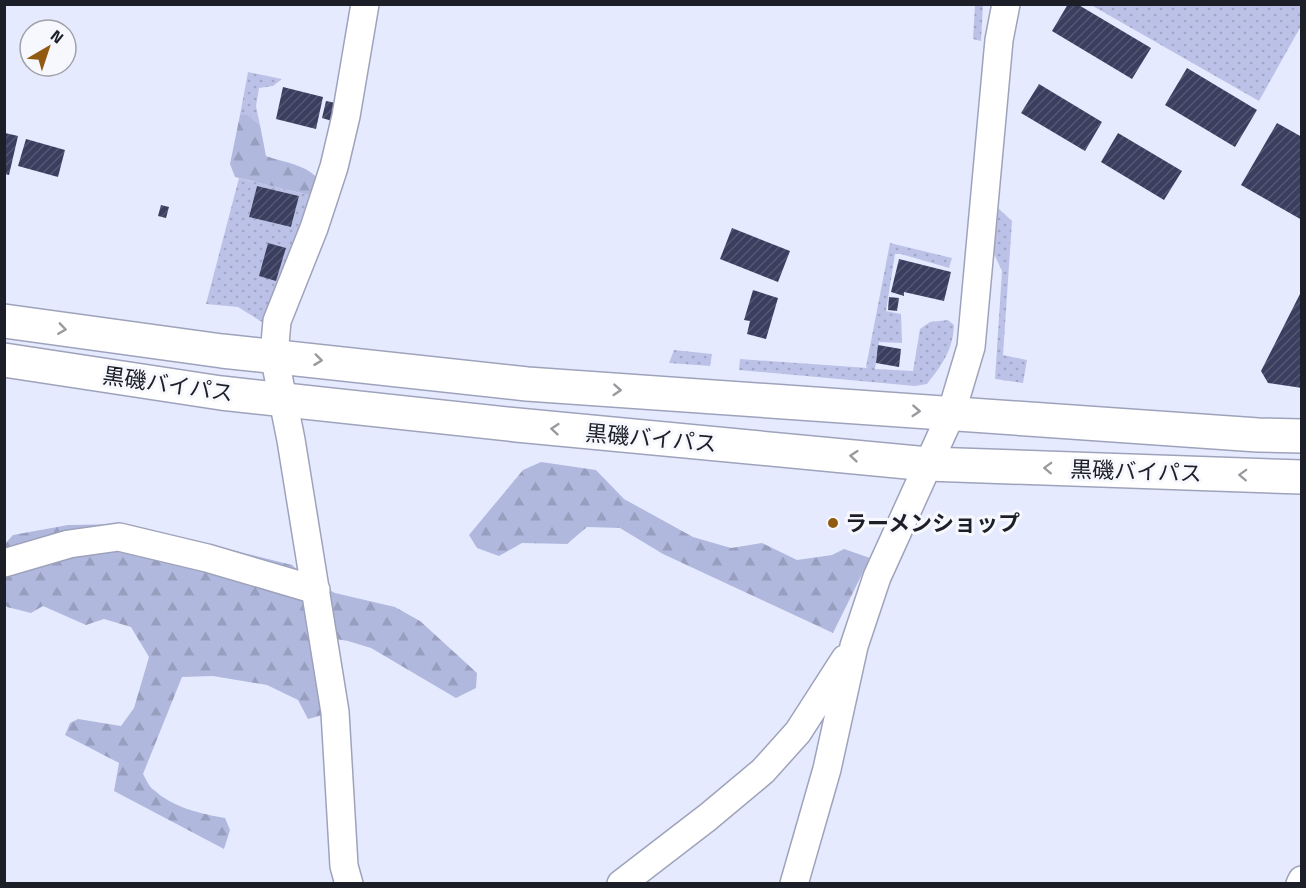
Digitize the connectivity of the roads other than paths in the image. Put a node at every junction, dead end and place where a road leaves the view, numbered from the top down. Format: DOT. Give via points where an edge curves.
graph roads {
  1 [pos="365,4"];
  2 [pos="1006,4"];
  3 [pos="4,321"];
  4 [pos="274,355"];
  5 [pos="4,360"];
  6 [pos="283,399"];
  7 [pos="951,414"];
  8 [pos="1302,436"];
  9 [pos="928,464"];
  10 [pos="1302,477"];
  11 [pos="4,563"];
  12 [pos="316,590"];
  13 [pos="854,646"];
  14 [pos="349,884"];
  15 [pos="621,884"];
  16 [pos="794,884"];
  1 -- 4 [label="street" via="334,168 277,321"];
  2 -- 7 [label="street" via="999,40 971,347"];
  3 -- 4 [label="highway, 黒磯バイパス, one-way"];
  4 -- 6 [label="street"];
  4 -- 7 [label="highway, 黒磯バイパス, one-way" via="527,384"];
  5 -- 6 [label="highway, 黒磯バイパス"];
  9 -- 6 [label="highway, 黒磯バイパス, one-way"];
  6 -- 12 [label="street"];
  7 -- 8 [label="highway, 黒磯バイパス"];
  7 -- 9 [label="street"];
  10 -- 9 [label="highway, 黒磯バイパス, one-way"];
  9 -- 13 [label="street" via="877,577"];
  11 -- 12 [label="street" via="69,544 119,537"];
  12 -- 14 [label="street" via="335,712 344,866"];
  13 -- 15 [label="street" via="798,732 763,771"];
  13 -- 16 [label="street" via="827,768"];
}
